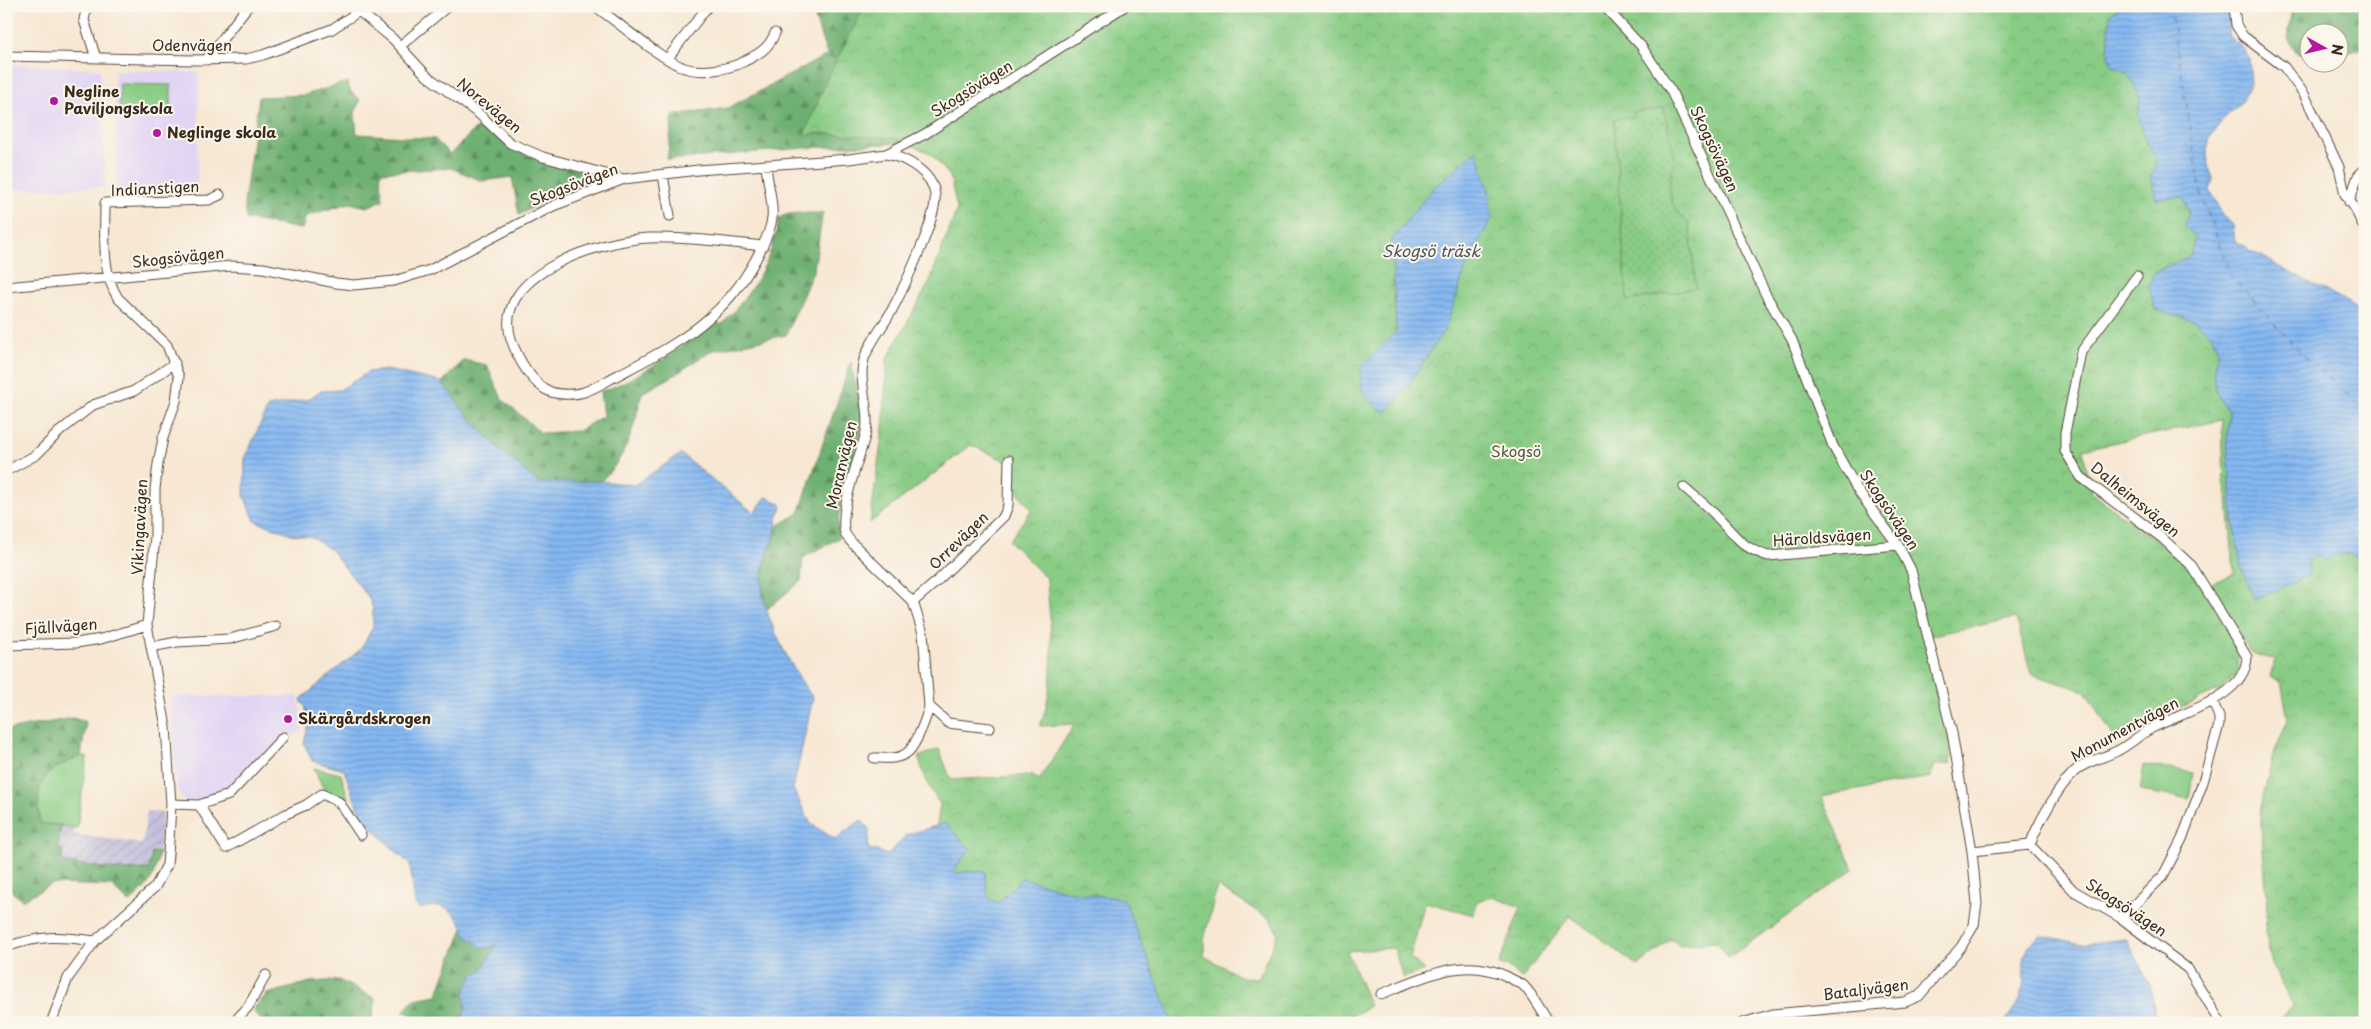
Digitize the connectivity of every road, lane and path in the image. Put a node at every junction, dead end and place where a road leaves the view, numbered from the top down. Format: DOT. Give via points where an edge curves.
graph roads {
  1 [pos="87,6"];
  2 [pos="248,6"];
  3 [pos="448,6"];
  4 [pos="595,6"];
  5 [pos="708,6"];
  6 [pos="1126,6"];
  7 [pos="1604,6"];
  8 [pos="2234,6"];
  9 [pos="363,9"];
  10 [pos="775,33"];
  11 [pos="400,46"];
  12 [pos="6,56"];
  13 [pos="96,58"];
  14 [pos="668,58"];
  15 [pos="206,60"];
  16 [pos="886,154"];
  17 [pos="766,165"];
  18 [pos="2365,169"];
  19 [pos="663,174"];
  20 [pos="624,179"];
  21 [pos="220,195"];
  22 [pos="2349,202"];
  23 [pos="670,216"];
  24 [pos="2365,229"];
  25 [pos="763,246"];
  26 [pos="2136,276"];
  27 [pos="111,279"];
  28 [pos="6,287"];
  29 [pos="175,364"];
  30 [pos="1010,460"];
  31 [pos="6,471"];
  32 [pos="1684,487"];
  33 [pos="1898,545"];
  34 [pos="913,602"];
  35 [pos="147,625"];
  36 [pos="276,626"];
  37 [pos="6,645"];
  38 [pos="151,647"];
  39 [pos="2212,700"];
  40 [pos="929,706"];
  41 [pos="990,728"];
  42 [pos="283,738"];
  43 [pos="874,758"];
  44 [pos="171,804"];
  45 [pos="199,805"];
  46 [pos="361,835"];
  47 [pos="2030,845"];
  48 [pos="1972,851"];
  49 [pos="2121,918"];
  50 [pos="94,941"];
  51 [pos="6,947"];
  52 [pos="266,975"];
  53 [pos="1382,994"];
  54 [pos="51,1023"];
  55 [pos="233,1023"];
  56 [pos="1549,1023"];
  57 [pos="1742,1023"];
  58 [pos="2221,1023"];
  1 -- 13 [label="street" via="84,20"];
  2 -- 15 [label="street"];
  3 -- 11 [label="street"];
  4 -- 14 [label="street"];
  5 -- 14 [label="street"];
  6 -- 16 [label="street, Skogsövägen" via="950,120"];
  7 -- 33 [label="street, Skogsövägen" via="1641,46 1671,91 1766,295 1792,340 1833,446 1858,491"];
  8 -- 22 [label="street" via="2236,25 2243,36 2280,63 2304,94 2339,166"];
  9 -- 11 [label="street, Norevägen"];
  9 -- 15 [label="street, Odenvägen" via="332,29 263,55"];
  10 -- 14 [label="street" via="762,52 740,64 690,70"];
  11 -- 20 [label="street, Norevägen" via="426,76 479,114 510,143 543,157"];
  12 -- 13 [label="street, Odenvägen"];
  13 -- 15 [label="street, Odenvägen"];
  16 -- 17 [label="street, Skogsövägen"];
  16 -- 34 [label="street, Moranvägen" via="899,156 918,170 932,186 936,194 935,203 894,308 863,362 868,420 844,524 845,534 853,544"];
  17 -- 19 [label="street, Skogsövägen"];
  17 -- 25 [label="street" via="772,218"];
  18 -- 22 [label="street" via="2358,176"];
  19 -- 20 [label="street, Skogsövägen"];
  19 -- 23 [label="street"];
  20 -- 27 [label="street, Skogsövägen" via="553,206 430,270 394,281 336,283 246,266"];
  21 -- 27 [label="street, Indianstigen" via="209,200 105,203 106,261"];
  22 -- 24 [label="street"];
  25 -- 25 [label="street" via="747,274 711,316 660,353 584,392 551,392 539,385 511,338 510,315 521,291 535,276 574,255 649,238"];
  26 -- 39 [label="street, Dalheimsvägen" via="2081,352 2065,433 2066,451 2081,477 2162,538 2192,566 2247,656 2247,667 2237,683"];
  27 -- 28 [label="street, Skogsövägen"];
  27 -- 29 [label="street, Vikingavägen" via="118,298 164,341"];
  29 -- 31 [label="street" via="134,391 93,405 36,455"];
  29 -- 35 [label="street, Vikingavägen" via="179,388 163,438 155,489 155,536"];
  30 -- 34 [label="street, Orrevägen" via="1008,505 1004,516"];
  32 -- 33 [label="street, Häroldsvägen" via="1719,518 1737,541 1768,556"];
  33 -- 48 [label="street, Skogsövägen" via="1912,570 1940,678"];
  34 -- 40 [label="street, Moranvägen" via="923,633"];
  35 -- 37 [label="street, Fjällvägen" via="76,643"];
  35 -- 38 [label="street, Vikingavägen"];
  36 -- 38 [label="street" via="230,639"];
  38 -- 44 [label="street, Vikingavägen" via="166,727"];
  39 -- 47 [label="street, Monumentvägen" via="2151,728 2118,751 2076,770 2038,824"];
  39 -- 49 [label="street" via="2219,725 2182,839 2163,876"];
  40 -- 41 [label="street" via="948,723"];
  40 -- 43 [label="street, Moranvägen" via="927,717 908,752 894,758"];
  42 -- 45 [label="street" via="229,795"];
  44 -- 45 [label="street"];
  44 -- 50 [label="street, Vikingavägen" via="164,874 155,887"];
  45 -- 46 [label="street" via="226,848 322,794 339,802"];
  47 -- 48 [label="street"];
  47 -- 49 [label="street, Skogsövägen" via="2074,891"];
  48 -- 57 [label="street, Bataljvägen" via="1977,904 1974,925 1961,947 1920,996 1905,1002 1773,1014"];
  49 -- 58 [label="street, Skogsövägen" via="2188,969"];
  50 -- 51 [label="street" via="49,936"];
  50 -- 54 [label="street, Vikingavägen" via="68,978"];
  52 -- 55 [label="street" via="248,1007"];
  53 -- 56 [label="street" via="1446,969 1485,969 1522,985"];
}
